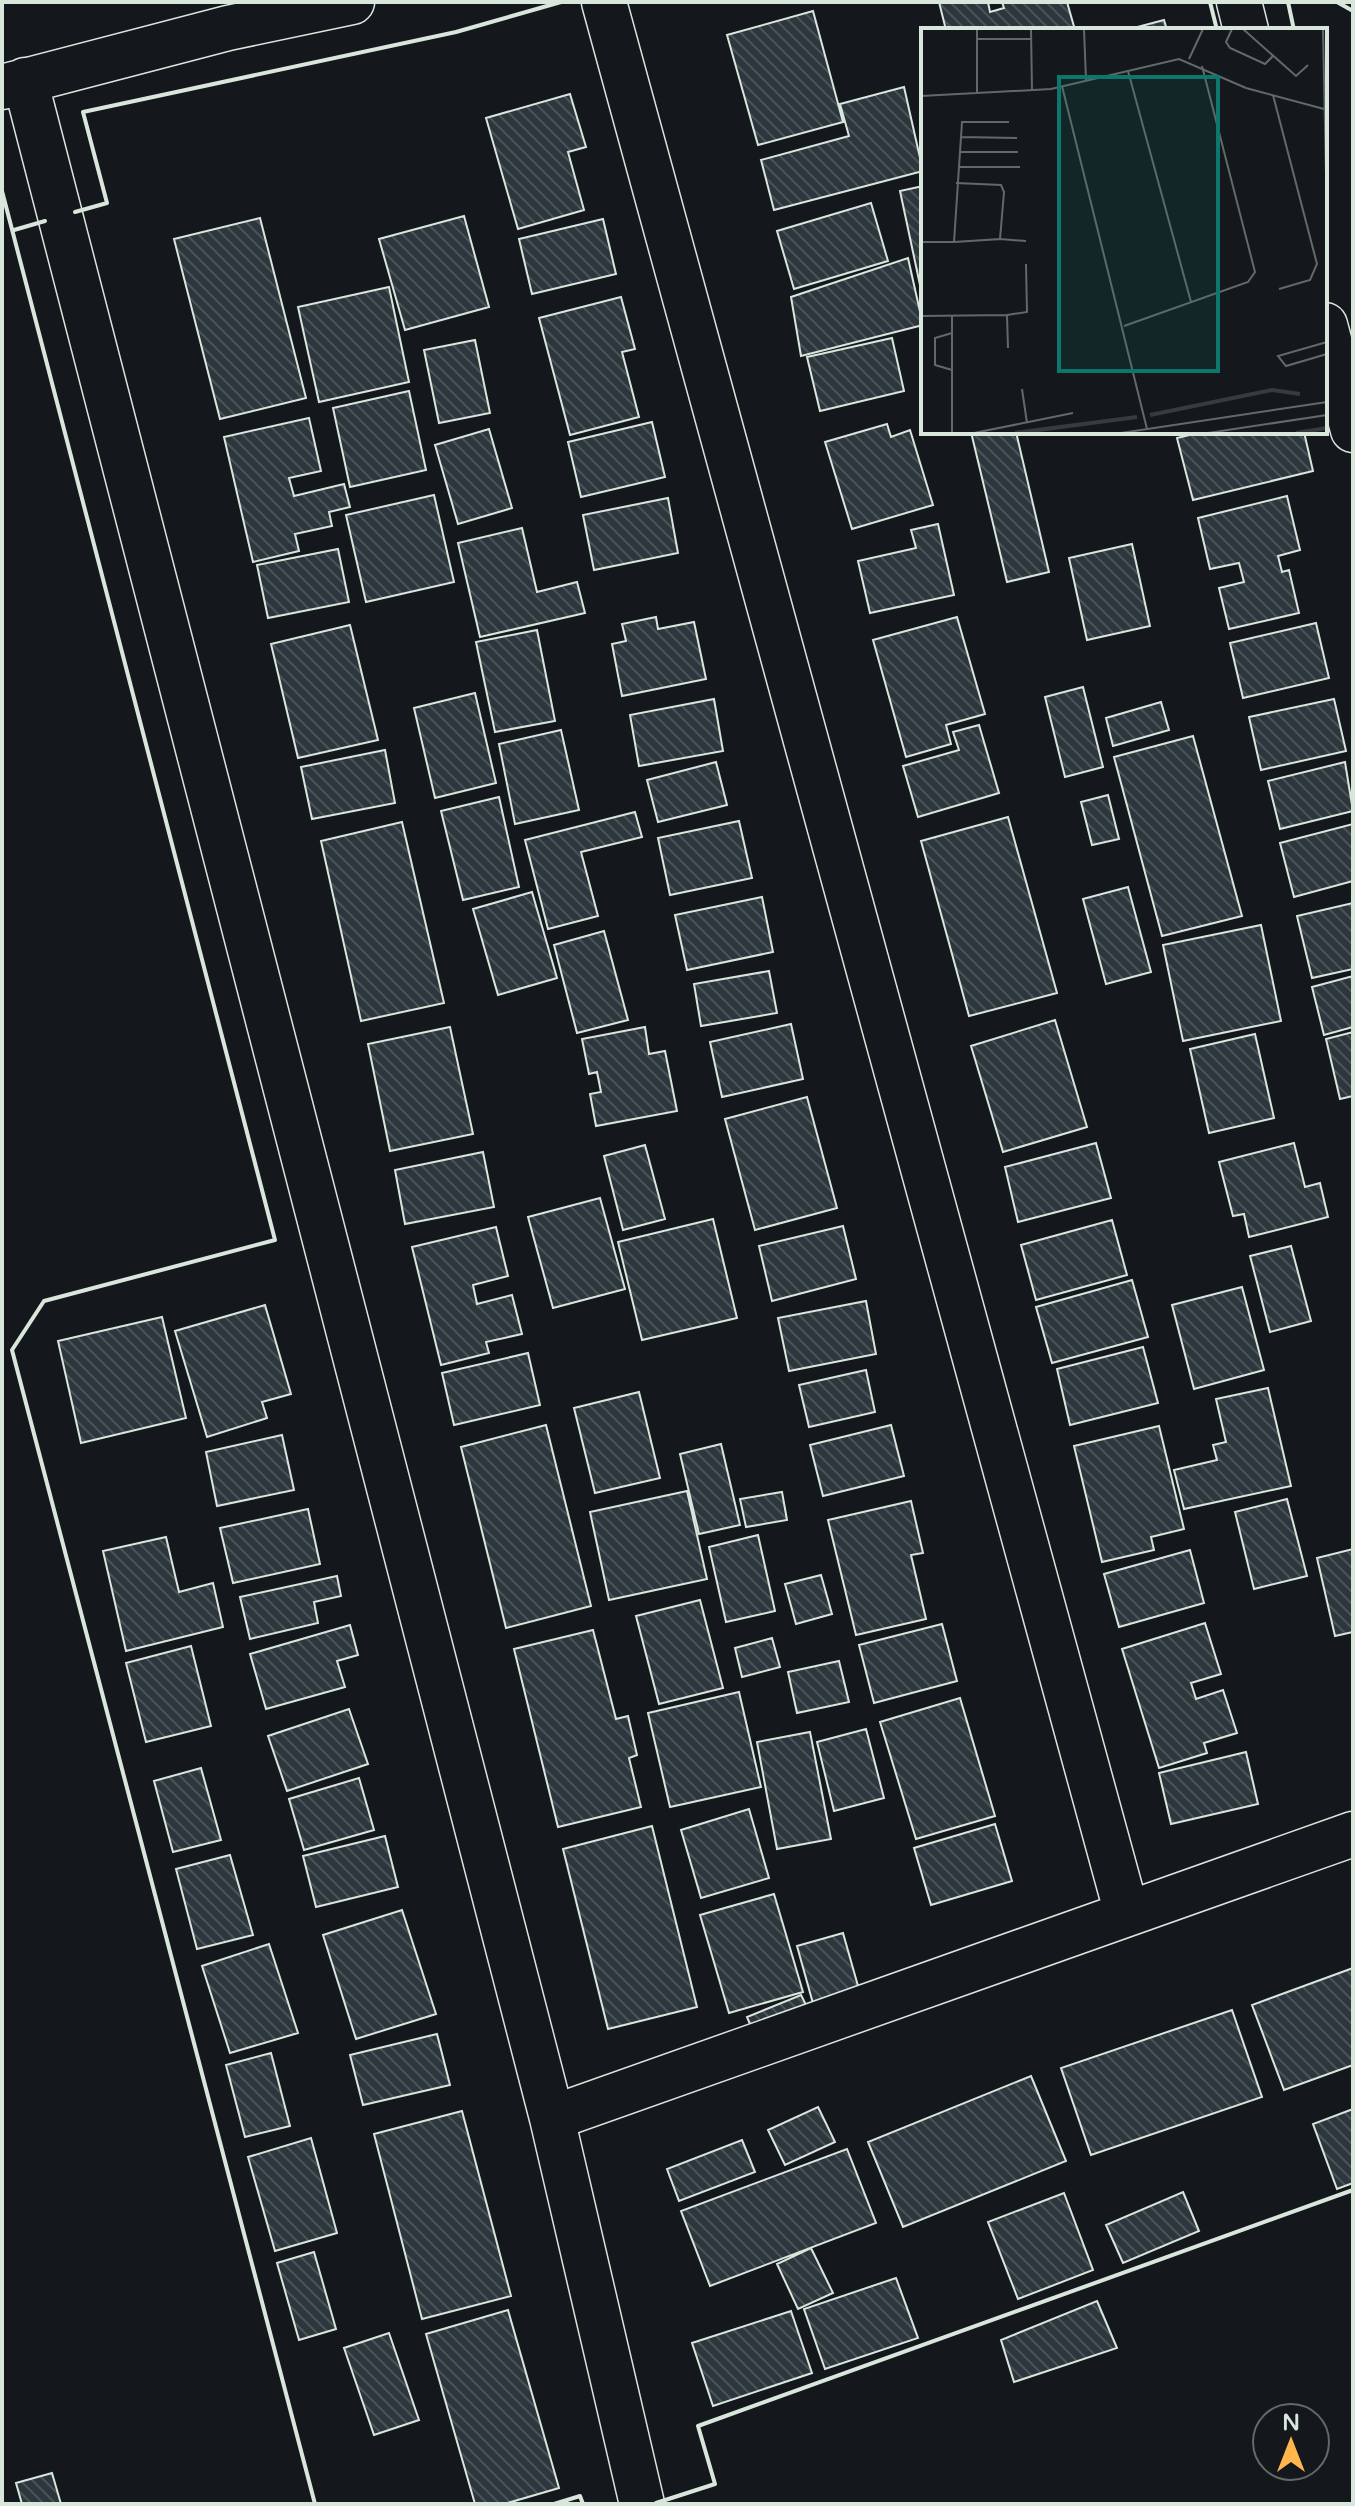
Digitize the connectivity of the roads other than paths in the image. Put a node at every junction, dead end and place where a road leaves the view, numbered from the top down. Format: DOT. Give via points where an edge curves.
graph roads {
  1 [pos="352,2"];
  2 [pos="604,2"];
  3 [pos="1239,2"];
  4 [pos="228,15"];
  5 [pos="1246,28"];
  6 [pos="14,84"];
  7 [pos="1327,332"];
  8 [pos="1353,430"];
  9 [pos="1353,1834"];
  10 [pos="1127,1914"];
  11 [pos="552,2118"];
  12 [pos="642,2504"];
  1 -- 4 [label="street"];
  2 -- 10 [label="street"];
  3 -- 5 [label="street"];
  4 -- 6 [label="street"];
  6 -- 11 [label="street"];
  7 -- 8 [label="street"];
  9 -- 10 [label="street"];
  10 -- 11 [label="street"];
  11 -- 12 [label="street"];
}
